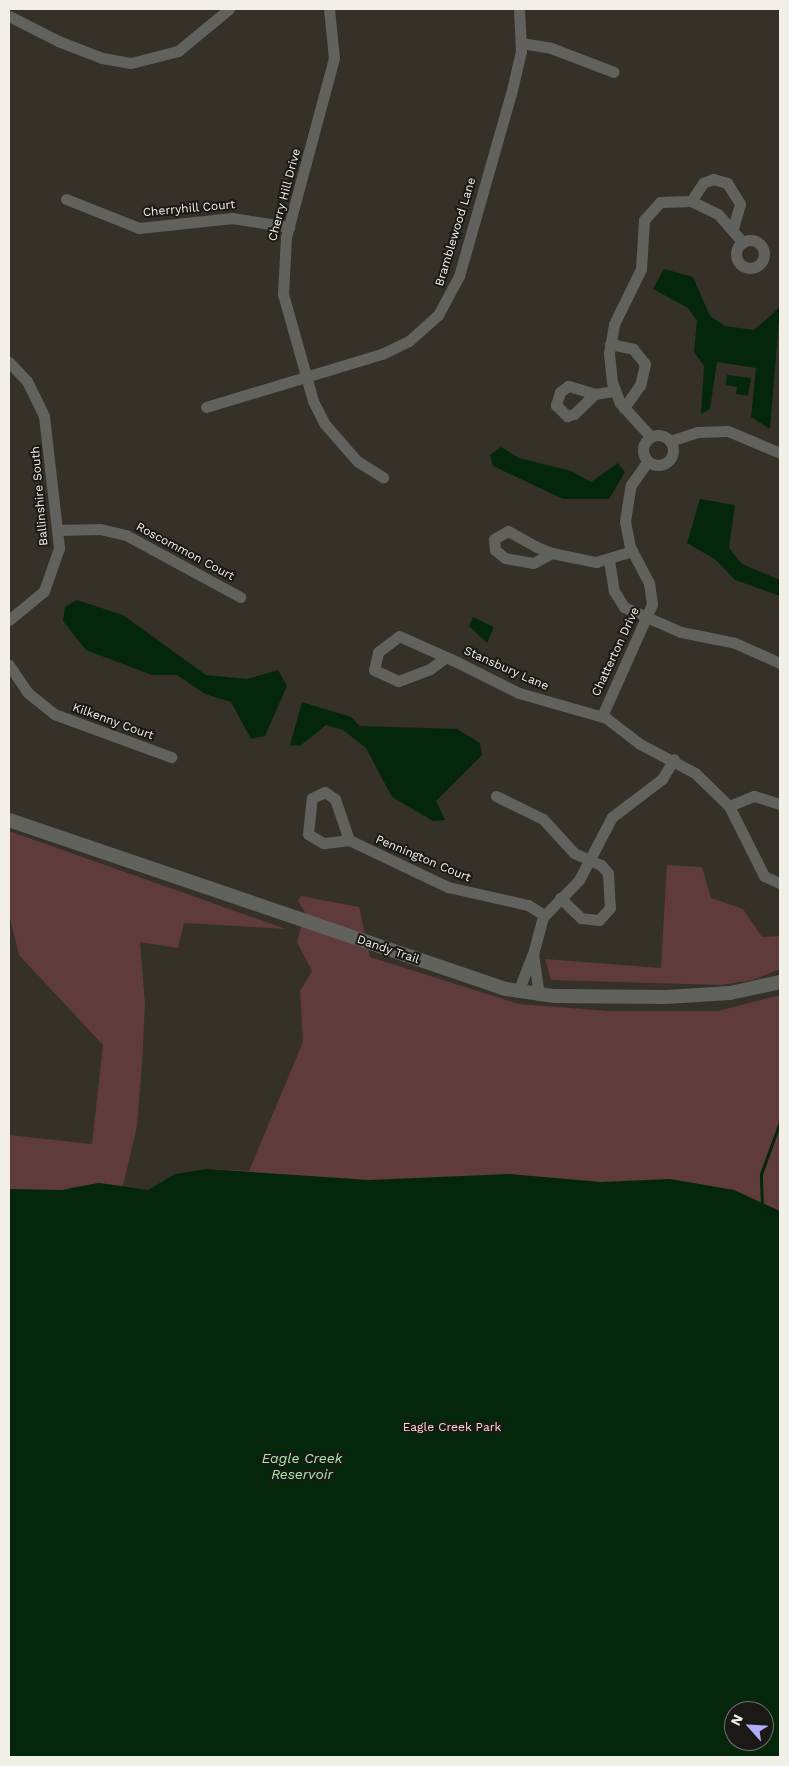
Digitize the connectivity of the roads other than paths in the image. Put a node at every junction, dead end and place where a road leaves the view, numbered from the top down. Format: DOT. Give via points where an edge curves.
graph roads {
  1 [pos="229,9"];
  2 [pos="329,9"];
  3 [pos="519,9"];
  4 [pos="9,16"];
  5 [pos="521,43"];
  6 [pos="614,72"];
  7 [pos="66,198"];
  8 [pos="691,201"];
  9 [pos="289,227"];
  10 [pos="733,229"];
  11 [pos="743,243"];
  12 [pos="610,344"];
  13 [pos="9,362"];
  14 [pos="305,377"];
  15 [pos="615,391"];
  16 [pos="595,394"];
  17 [pos="206,406"];
  18 [pos="624,408"];
  19 [pos="651,437"];
  20 [pos="670,442"];
  21 [pos="780,453"];
  22 [pos="648,461"];
  23 [pos="383,477"];
  24 [pos="58,530"];
  25 [pos="632,552"];
  26 [pos="552,553"];
  27 [pos="609,560"];
  28 [pos="240,597"];
  29 [pos="647,618"];
  30 [pos="9,620"];
  31 [pos="445,658"];
  32 [pos="780,663"];
  33 [pos="9,664"];
  34 [pos="602,716"];
  35 [pos="171,757"];
  36 [pos="674,759"];
  37 [pos="496,796"];
  38 [pos="780,804"];
  39 [pos="729,806"];
  40 [pos="9,820"];
  41 [pos="350,840"];
  42 [pos="591,861"];
  43 [pos="780,883"];
  44 [pos="560,898"];
  45 [pos="544,915"];
  46 [pos="533,954"];
  47 [pos="780,982"];
  48 [pos="518,992"];
  49 [pos="539,995"];
  1 -- 4 [label="street" via="178,51 131,63 102,58 58,42"];
  2 -- 9 [label="street, Cherry Hill Drive" via="334,58 329,89"];
  3 -- 5 [label="street, Bramblewood Lane"];
  5 -- 6 [label="street" via="551,48"];
  5 -- 14 [label="street, Bramblewood Lane" via="461,272 444,307 428,326 400,346"];
  7 -- 9 [label="street, Cherryhill Court" via="139,228 232,218"];
  8 -- 10 [label="street" via="714,211"];
  8 -- 10 [label="street" via="706,181 727,183 740,204"];
  8 -- 12 [label="street" via="660,202 646,215 641,269 623,303"];
  9 -- 14 [label="street, Cherry Hill Drive" via="282,262 283,294"];
  10 -- 11 [label="street"];
  12 -- 15 [label="street"];
  12 -- 18 [label="street" via="635,350 645,364 640,385"];
  13 -- 24 [label="street, Ballinshire South" via="27,381 43,412"];
  14 -- 17 [label="street, Bramblewood Lane"];
  14 -- 23 [label="street, Cherry Hill Drive" via="330,432 358,461"];
  15 -- 16 [label="street"];
  15 -- 18 [label="street"];
  18 -- 19 [label="street"];
  19 -- 20 [label="street" via="662,436"];
  19 -- 22 [label="street, Chatterton Drive" via="644,447"];
  20 -- 21 [label="street" via="693,433 728,431"];
  20 -- 22 [label="street" via="673,452 668,461 658,465"];
  22 -- 25 [label="street, Chatterton Drive" via="628,495 625,521"];
  24 -- 28 [label="street, Roscommon Court" via="100,529 126,535"];
  24 -- 30 [label="street, Ballinshire South" via="58,558 49,582 31,606"];
  25 -- 27 [label="street"];
  25 -- 29 [label="street, Chatterton Drive" via="651,590"];
  26 -- 26 [label="street" via="508,531 494,539 496,552 521,562 543,561"];
  26 -- 27 [label="street" via="593,562"];
  27 -- 29 [label="street" via="619,601"];
  29 -- 32 [label="street" via="686,634 735,643"];
  29 -- 34 [label="street, Chatterton Drive"];
  31 -- 31 [label="street, Stansbury Lane" via="430,669 398,681 374,670 378,652 399,636"];
  31 -- 34 [label="street, Stansbury Lane" via="534,698"];
  33 -- 35 [label="street, Kilkenny Court" via="27,692 54,714"];
  34 -- 36 [label="street, Stansbury Lane" via="640,744"];
  36 -- 39 [label="street, Stansbury Lane" via="694,771"];
  36 -- 42 [label="street" via="662,779 612,817"];
  37 -- 42 [label="street" via="543,819 574,854"];
  38 -- 39 [label="street" via="754,796"];
  39 -- 43 [label="street, Stansbury Lane" via="764,876"];
  40 -- 48 [label="street, Dandy Trail"];
  41 -- 41 [label="street" via="335,798 326,792 314,794 307,826 309,836 328,843"];
  41 -- 45 [label="street, Pennington Court" via="448,887 528,905"];
  42 -- 44 [label="street"];
  42 -- 44 [label="street" via="608,873 610,908 606,916 595,921 583,920"];
  44 -- 45 [label="street"];
  45 -- 46 [label="street" via="535,934"];
  46 -- 48 [label="street"];
  46 -- 49 [label="street"];
  47 -- 49 [label="street, Dandy Trail" via="730,993 666,998"];
  48 -- 49 [label="street, Dandy Trail"];
}
